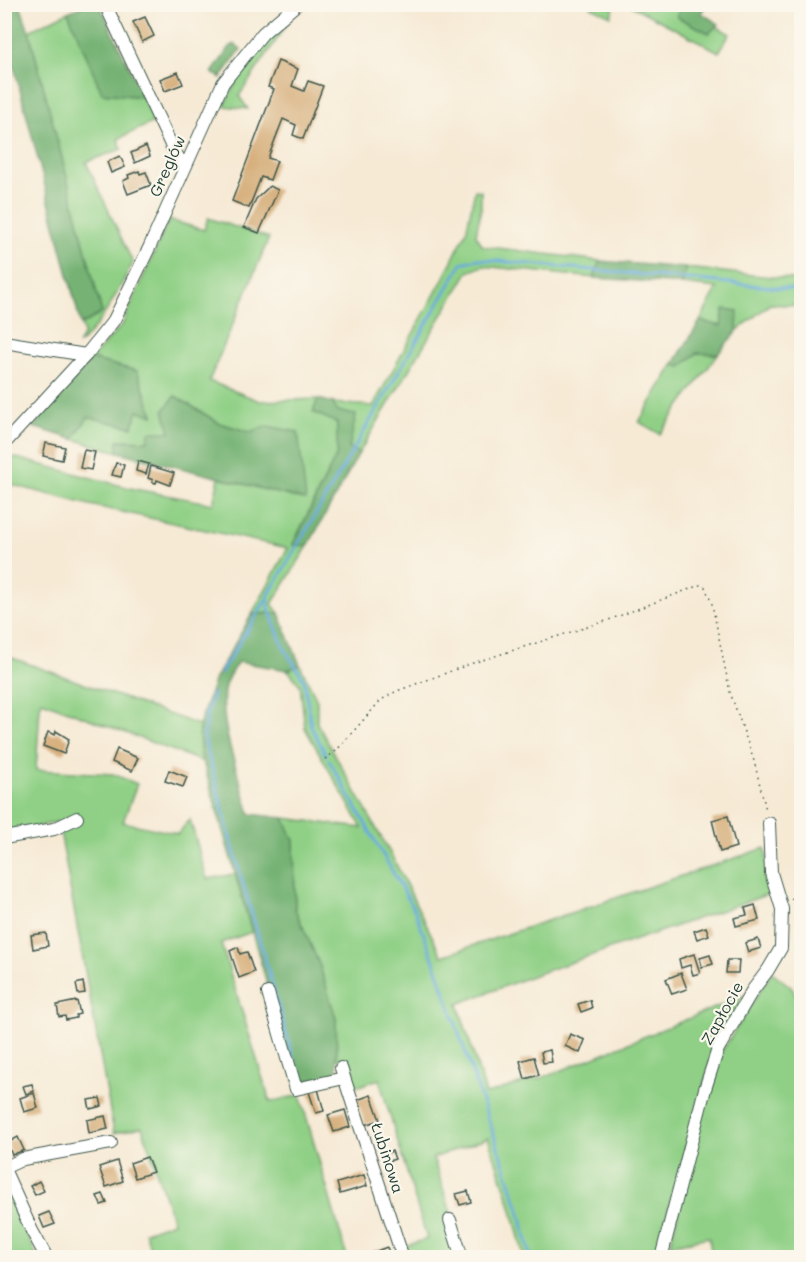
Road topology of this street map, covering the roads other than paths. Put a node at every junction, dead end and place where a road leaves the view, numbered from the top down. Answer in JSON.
{"nodes":[{"id":1,"x":105,"y":4,"type":"edge"},
{"id":2,"x":297,"y":4,"type":"edge"},
{"id":3,"x":184,"y":167,"type":"junction"},
{"id":4,"x":4,"y":342,"type":"edge"},
{"id":5,"x":86,"y":355,"type":"junction"},
{"id":6,"x":4,"y":444,"type":"edge"},
{"id":7,"x":77,"y":819,"type":"dead end"},
{"id":8,"x":769,"y":823,"type":"road end"},
{"id":9,"x":4,"y":838,"type":"edge"},
{"id":10,"x":268,"y":993,"type":"dead end"},
{"id":11,"x":111,"y":1143,"type":"dead end"},
{"id":12,"x":4,"y":1169,"type":"edge"},
{"id":13,"x":450,"y":1220,"type":"dead end"},
{"id":14,"x":47,"y":1257,"type":"edge"},
{"id":15,"x":403,"y":1257,"type":"edge"},
{"id":16,"x":462,"y":1257,"type":"edge"},
{"id":17,"x":661,"y":1257,"type":"edge"}],
"edges":[{"from":1,"to":3,"type":"street"},
{"from":2,"to":3,"type":"street","name":"Greglów"},
{"from":3,"to":5,"type":"street","name":"Greglów"},
{"from":4,"to":5,"type":"street"},
{"from":5,"to":6,"type":"street","name":"Greglów"},
{"from":7,"to":9,"type":"street"},
{"from":8,"to":17,"type":"street","name":"Zapłocie"},
{"from":10,"to":15,"type":"street","name":"Łubinowa"},
{"from":11,"to":12,"type":"street"},
{"from":12,"to":14,"type":"street"},
{"from":13,"to":16,"type":"street"}]}
